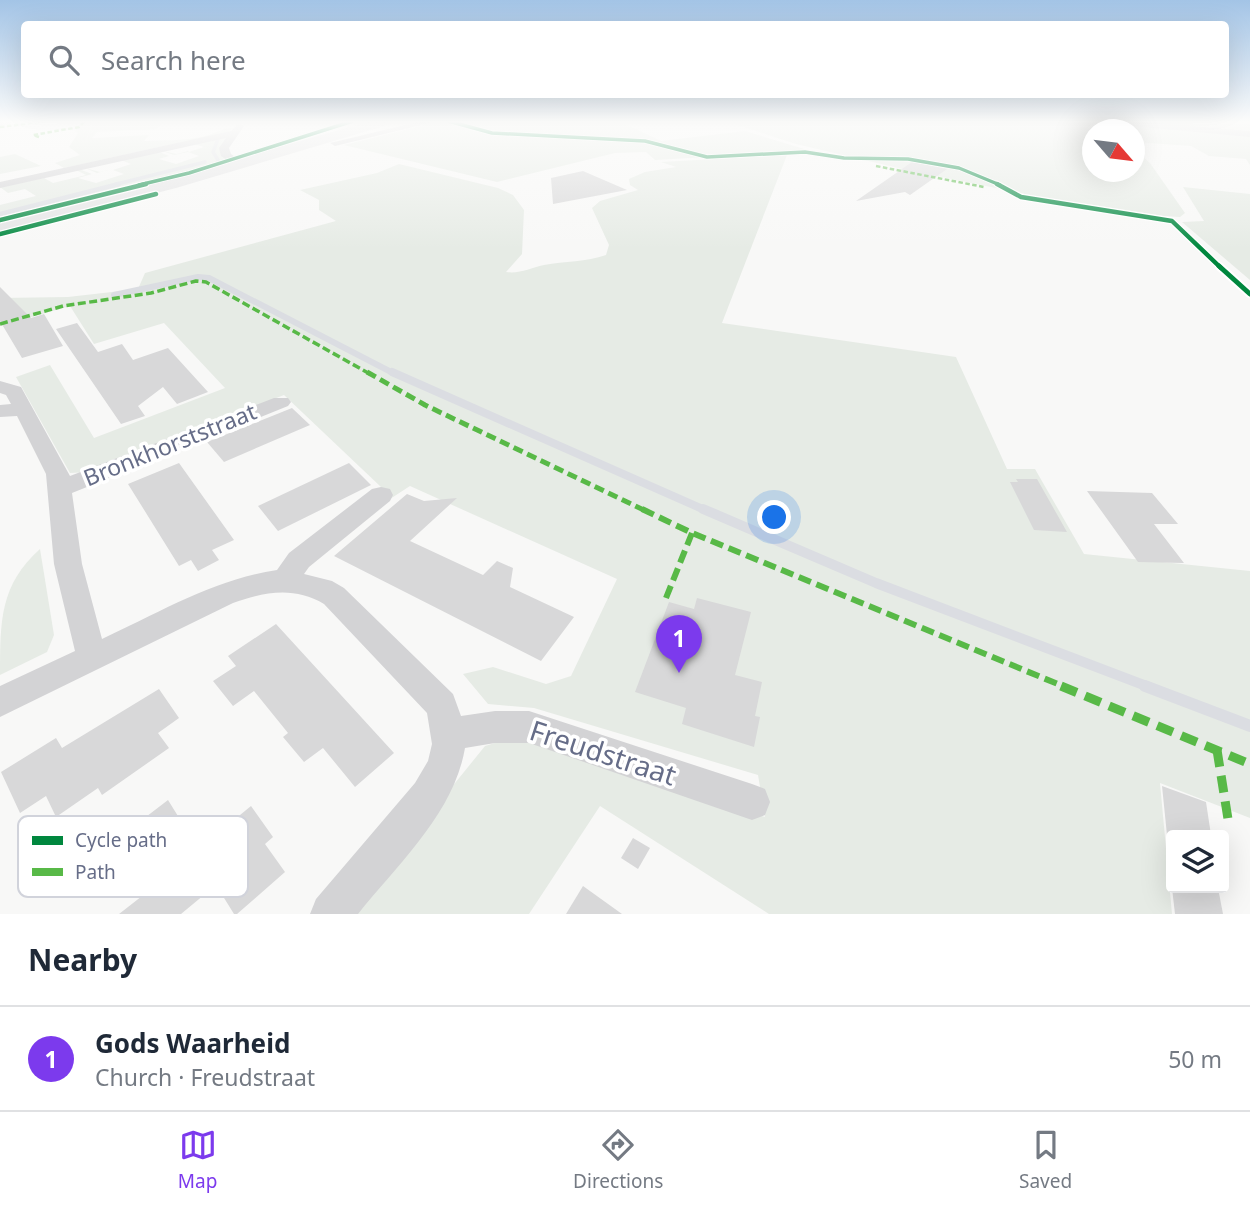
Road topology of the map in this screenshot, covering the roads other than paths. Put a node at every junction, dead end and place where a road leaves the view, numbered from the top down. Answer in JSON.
{"nodes":[{"id":1,"x":96,"y":164,"type":"edge"},
{"id":2,"x":236,"y":164,"type":"edge"},
{"id":3,"x":0,"y":185,"type":"edge"},
{"id":4,"x":0,"y":227,"type":"edge"},
{"id":5,"x":0,"y":387,"type":"edge"},
{"id":6,"x":281,"y":401,"type":"dead end"},
{"id":7,"x":12,"y":410,"type":"edge"},
{"id":8,"x":60,"y":489,"type":"junction"},
{"id":9,"x":381,"y":495,"type":"dead end"},
{"id":10,"x":285,"y":580,"type":"junction"},
{"id":11,"x":92,"y":658,"type":"junction"},
{"id":12,"x":0,"y":702,"type":"edge"},
{"id":13,"x":450,"y":734,"type":"junction"},
{"id":14,"x":752,"y":802,"type":"dead end"},
{"id":15,"x":331,"y":914,"type":"edge"}],
"edges":[{"from":1,"to":3,"type":"street"},
{"from":2,"to":4,"type":"main road"},
{"from":5,"to":7,"type":"street","name":"Bronkhorststraat"},
{"from":6,"to":8,"type":"street","name":"Bronkhorststraat"},
{"from":7,"to":8,"type":"street","name":"Bronkhorststraat"},
{"from":8,"to":11,"type":"street","name":"Bronkhorststraat"},
{"from":9,"to":10,"type":"street"},
{"from":10,"to":11,"type":"street"},
{"from":10,"to":13,"type":"street"},
{"from":11,"to":12,"type":"street"},
{"from":13,"to":14,"type":"street","name":"Freudstraat"},
{"from":13,"to":15,"type":"street"}]}
